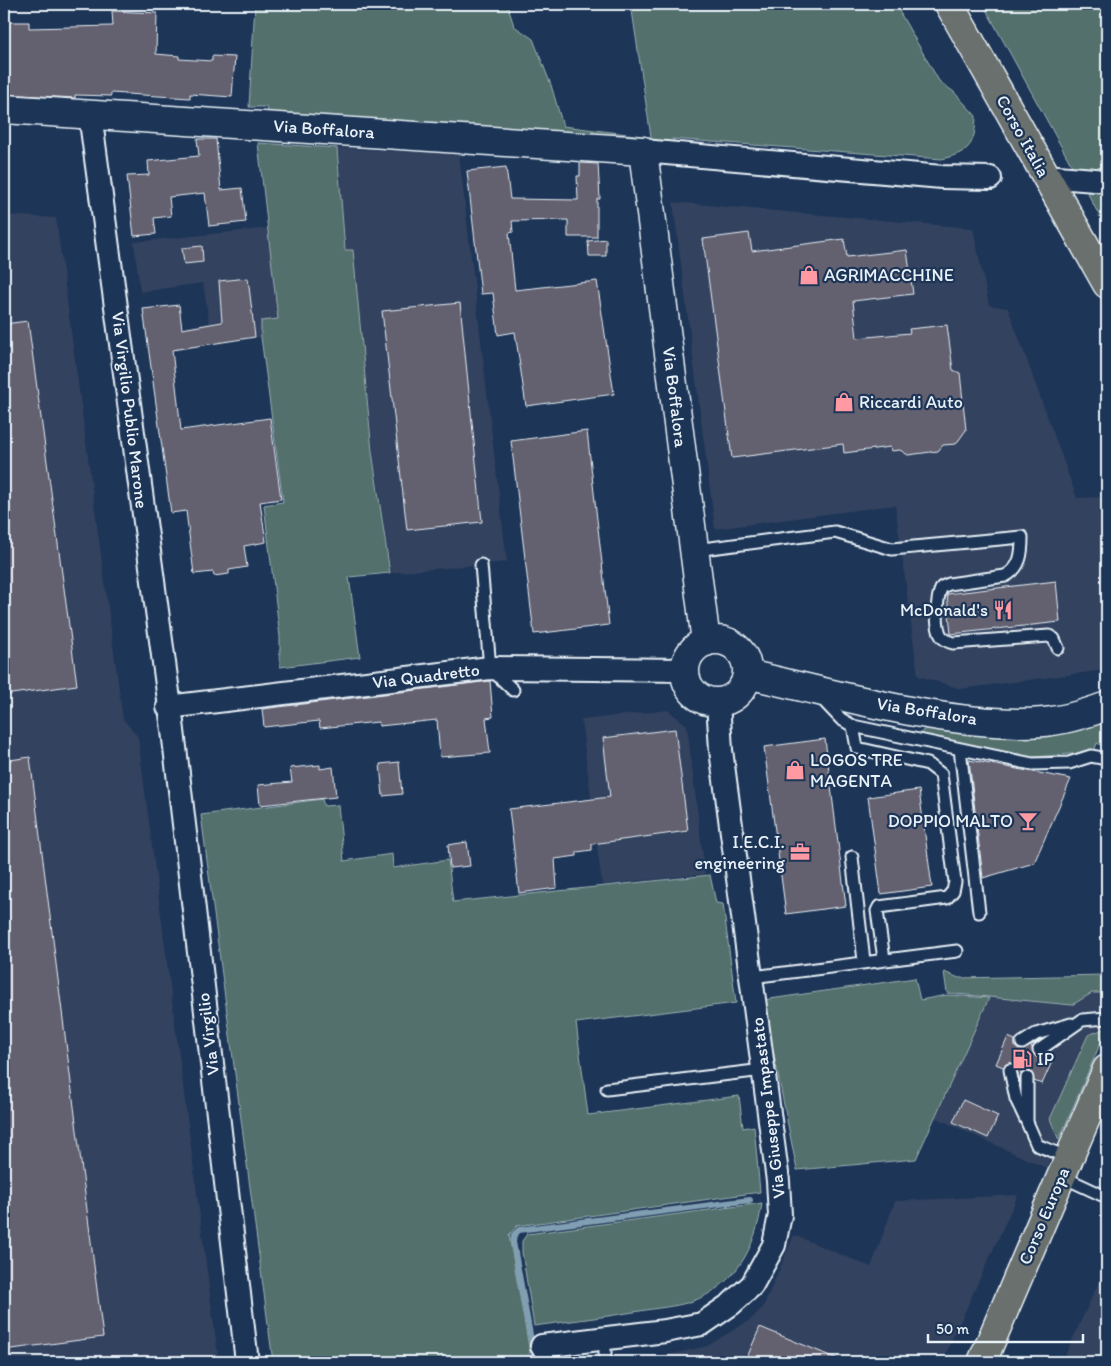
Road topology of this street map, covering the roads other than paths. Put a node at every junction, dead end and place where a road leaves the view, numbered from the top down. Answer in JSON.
{"nodes":[{"id":1,"x":949,"y":4,"type":"edge"},
{"id":2,"x":4,"y":108,"type":"edge"},
{"id":3,"x":90,"y":114,"type":"junction"},
{"id":4,"x":643,"y":151,"type":"junction"},
{"id":5,"x":1045,"y":176,"type":"junction"},
{"id":6,"x":990,"y":178,"type":"dead end"},
{"id":7,"x":1107,"y":181,"type":"edge"},
{"id":8,"x":1104,"y":281,"type":"edge"},
{"id":9,"x":695,"y":550,"type":"junction"},
{"id":10,"x":481,"y":565,"type":"dead end"},
{"id":11,"x":706,"y":642,"type":"junction"},
{"id":12,"x":1058,"y":648,"type":"dead end"},
{"id":13,"x":490,"y":668,"type":"junction"},
{"id":14,"x":685,"y":670,"type":"junction"},
{"id":15,"x":747,"y":674,"type":"junction"},
{"id":16,"x":810,"y":688,"type":"junction"},
{"id":17,"x":513,"y":690,"type":"dead end"},
{"id":18,"x":718,"y":702,"type":"junction"},
{"id":19,"x":1107,"y":706,"type":"edge"},
{"id":20,"x":168,"y":707,"type":"junction"},
{"id":21,"x":853,"y":726,"type":"junction"},
{"id":22,"x":960,"y":749,"type":"junction"},
{"id":23,"x":1107,"y":762,"type":"edge"},
{"id":24,"x":852,"y":857,"type":"dead end"},
{"id":25,"x":979,"y":912,"type":"dead end"},
{"id":26,"x":957,"y":951,"type":"dead end"},
{"id":27,"x":884,"y":959,"type":"junction"},
{"id":28,"x":864,"y":961,"type":"junction"},
{"id":29,"x":752,"y":977,"type":"junction"},
{"id":30,"x":1107,"y":1018,"type":"edge"},
{"id":31,"x":1082,"y":1020,"type":"junction"},
{"id":32,"x":1022,"y":1043,"type":"dead end"},
{"id":33,"x":1038,"y":1050,"type":"dead end"},
{"id":34,"x":1107,"y":1069,"type":"edge"},
{"id":35,"x":763,"y":1070,"type":"junction"},
{"id":36,"x":1010,"y":1070,"type":"dead end"},
{"id":37,"x":1027,"y":1078,"type":"dead end"},
{"id":38,"x":606,"y":1089,"type":"dead end"},
{"id":39,"x":1027,"y":1122,"type":"junction"},
{"id":40,"x":1065,"y":1167,"type":"junction"},
{"id":41,"x":1102,"y":1195,"type":"dead end"},
{"id":42,"x":605,"y":1339,"type":"junction"},
{"id":43,"x":542,"y":1346,"type":"dead end"},
{"id":44,"x":247,"y":1362,"type":"edge"},
{"id":45,"x":605,"y":1362,"type":"edge"},
{"id":46,"x":982,"y":1362,"type":"edge"}],
"edges":[{"from":1,"to":5,"type":"main road","name":"Corso Italia"},
{"from":2,"to":3,"type":"street","name":"Via Boffalora"},
{"from":3,"to":4,"type":"street","name":"Via Boffalora"},
{"from":3,"to":20,"type":"street","name":"Via Virgilio Publio Marone"},
{"from":4,"to":6,"type":"street","name":"Via Boffalora"},
{"from":4,"to":9,"type":"street","name":"Via Boffalora"},
{"from":5,"to":7,"type":"street"},
{"from":5,"to":8,"type":"main road","name":"Corso Italia"},
{"from":9,"to":11,"type":"street","name":"Via Boffalora"},
{"from":9,"to":12,"type":"lane"},
{"from":10,"to":13,"type":"lane"},
{"from":11,"to":14,"type":"street"},
{"from":11,"to":15,"type":"street"},
{"from":13,"to":14,"type":"street","name":"Via Quadretto"},
{"from":13,"to":17,"type":"lane"},
{"from":13,"to":20,"type":"street","name":"Via Quadretto"},
{"from":14,"to":18,"type":"street"},
{"from":15,"to":16,"type":"street","name":"Via Boffalora"},
{"from":15,"to":18,"type":"street"},
{"from":16,"to":19,"type":"street","name":"Via Boffalora"},
{"from":16,"to":21,"type":"lane"},
{"from":18,"to":29,"type":"street","name":"Via Giuseppe Impastato"},
{"from":20,"to":44,"type":"street","name":"Via Virgilio"},
{"from":21,"to":22,"type":"lane"},
{"from":21,"to":27,"type":"lane"},
{"from":22,"to":23,"type":"lane"},
{"from":22,"to":25,"type":"lane"},
{"from":24,"to":28,"type":"lane"},
{"from":26,"to":27,"type":"lane"},
{"from":27,"to":28,"type":"lane"},
{"from":28,"to":29,"type":"lane"},
{"from":29,"to":35,"type":"street","name":"Via Giuseppe Impastato"},
{"from":30,"to":31,"type":"lane"},
{"from":31,"to":32,"type":"lane"},
{"from":31,"to":33,"type":"lane"},
{"from":34,"to":40,"type":"main road","name":"Corso Europa"},
{"from":35,"to":38,"type":"lane"},
{"from":35,"to":42,"type":"street","name":"Via Giuseppe Impastato"},
{"from":36,"to":39,"type":"lane"},
{"from":37,"to":39,"type":"lane"},
{"from":39,"to":40,"type":"lane"},
{"from":40,"to":41,"type":"lane"},
{"from":40,"to":46,"type":"main road","name":"Corso Europa"},
{"from":42,"to":43,"type":"street","name":"Via Giuseppe Impastato"},
{"from":42,"to":45,"type":"lane"}]}
